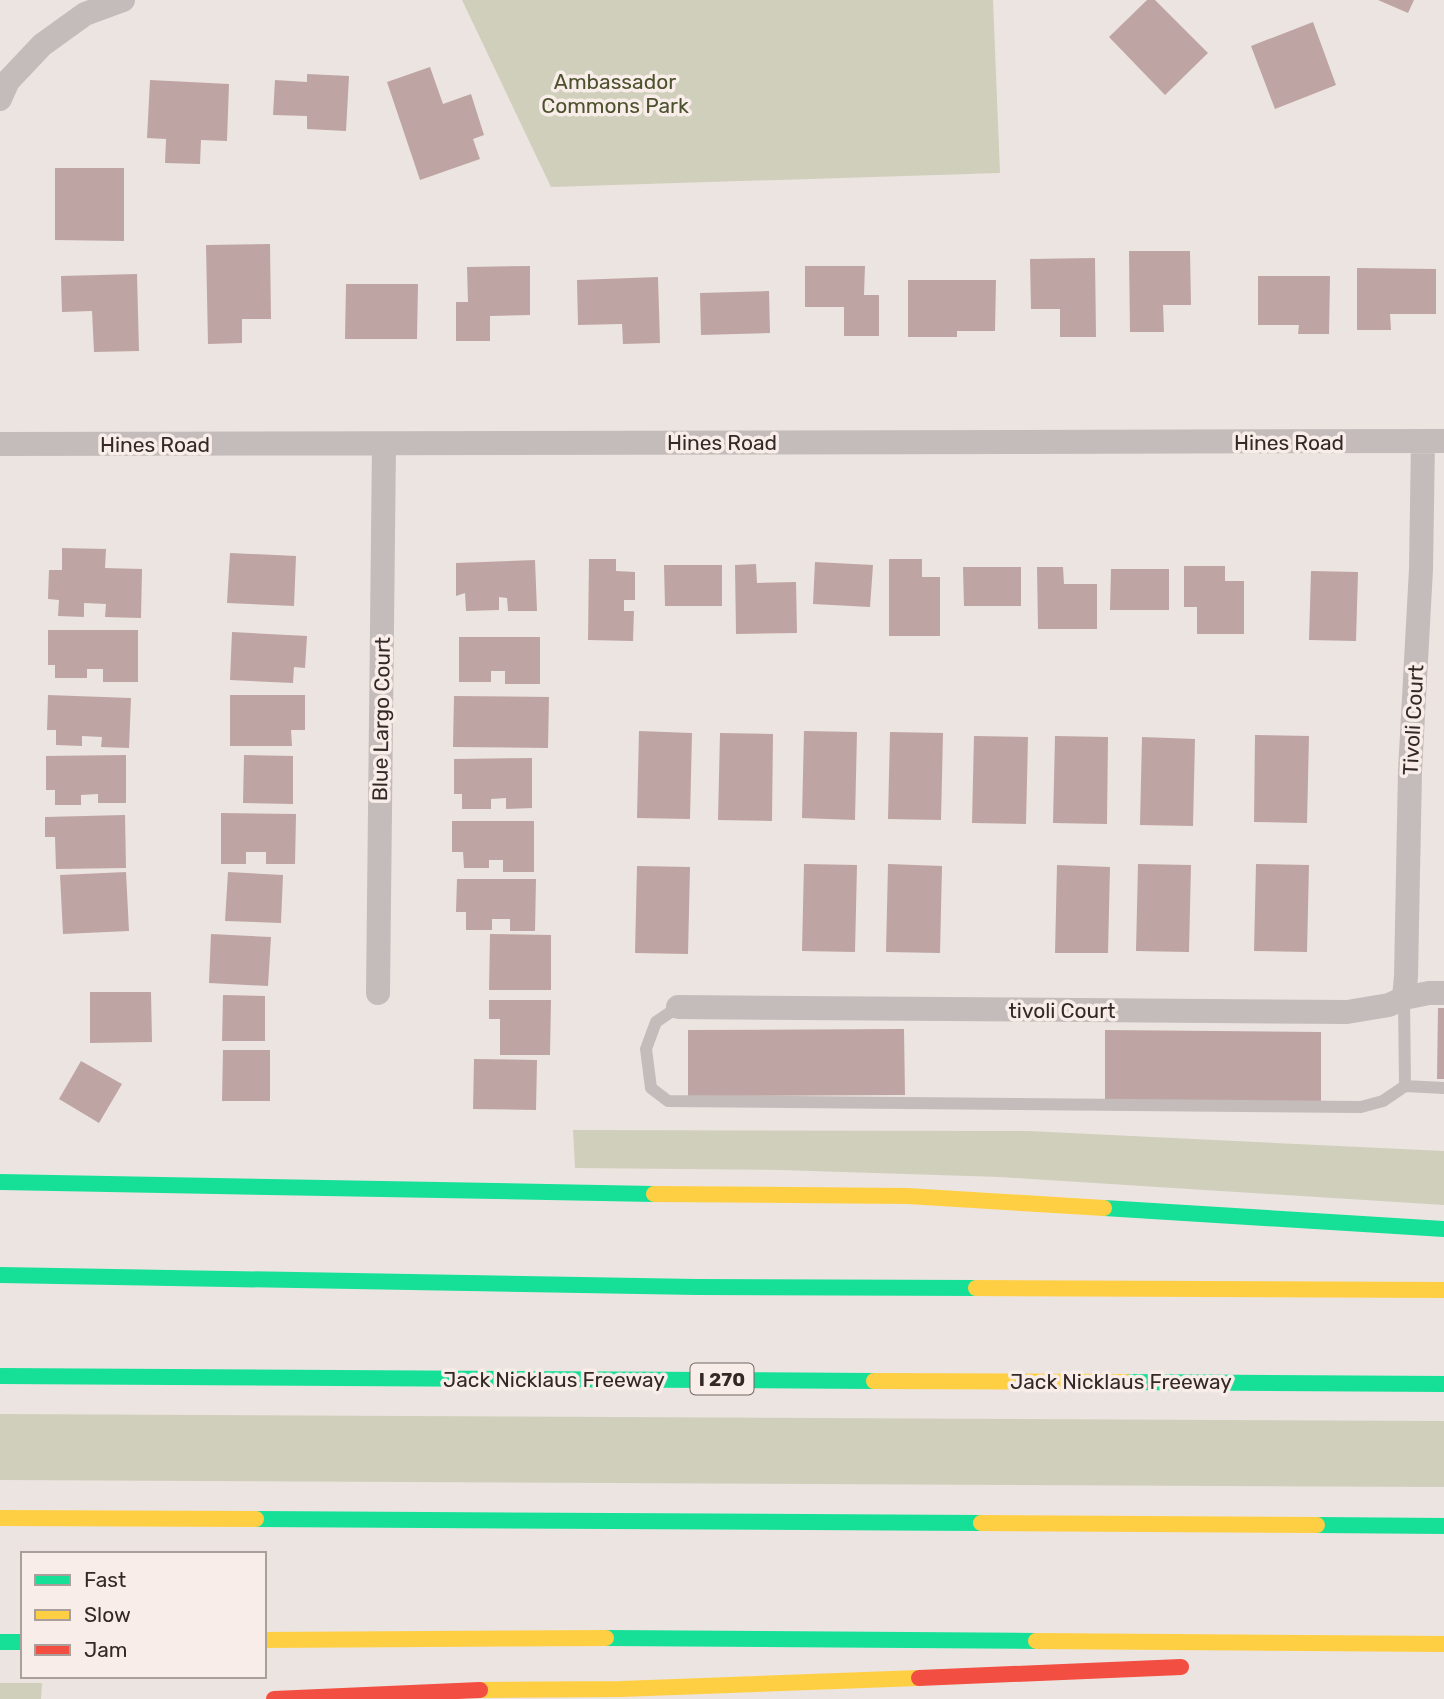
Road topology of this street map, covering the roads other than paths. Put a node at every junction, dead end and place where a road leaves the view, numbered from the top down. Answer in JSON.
{"nodes":[{"id":1,"x":123,"y":0,"type":"edge"},
{"id":2,"x":0,"y":99,"type":"edge"},
{"id":3,"x":1433,"y":442,"type":"edge"},
{"id":4,"x":0,"y":444,"type":"edge"},
{"id":5,"x":384,"y":444,"type":"junction"},
{"id":6,"x":378,"y":993,"type":"dead end"},
{"id":7,"x":1444,"y":993,"type":"edge"},
{"id":8,"x":1404,"y":999,"type":"junction"},
{"id":9,"x":678,"y":1007,"type":"joint"},
{"id":10,"x":1405,"y":1086,"type":"junction"},
{"id":11,"x":1444,"y":1088,"type":"edge"},
{"id":12,"x":0,"y":1182,"type":"edge"},
{"id":13,"x":1444,"y":1229,"type":"edge"},
{"id":14,"x":0,"y":1275,"type":"edge"},
{"id":15,"x":1444,"y":1290,"type":"edge"},
{"id":16,"x":0,"y":1376,"type":"edge"},
{"id":17,"x":1444,"y":1384,"type":"edge"},
{"id":18,"x":0,"y":1518,"type":"edge"},
{"id":19,"x":1444,"y":1526,"type":"edge"},
{"id":20,"x":266,"y":1640,"type":"edge"},
{"id":21,"x":0,"y":1642,"type":"edge"},
{"id":22,"x":21,"y":1642,"type":"edge"},
{"id":23,"x":1444,"y":1644,"type":"edge"},
{"id":24,"x":1194,"y":1667,"type":"dead end"},
{"id":25,"x":274,"y":1699,"type":"edge"}],
"edges":[{"from":1,"to":2,"type":"street"},
{"from":3,"to":5,"type":"street","name":"Hines Road"},
{"from":3,"to":8,"type":"street","name":"Tivoli Court"},
{"from":4,"to":5,"type":"street","name":"Hines Road"},
{"from":5,"to":6,"type":"street","name":"Blue Largo Court"},
{"from":7,"to":8,"type":"street","name":"tivoli Court"},
{"from":8,"to":9,"type":"street","name":"tivoli Court"},
{"from":8,"to":10,"type":"lane"},
{"from":9,"to":10,"type":"lane"},
{"from":10,"to":11,"type":"lane"},
{"from":12,"to":13,"type":"highway"},
{"from":14,"to":15,"type":"highway"},
{"from":16,"to":17,"type":"highway","name":"Jack Nicklaus Freeway","number":"I 270"},
{"from":18,"to":19,"type":"highway"},
{"from":20,"to":23,"type":"highway"},
{"from":21,"to":22,"type":"highway"},
{"from":24,"to":25,"type":"highway"}]}
